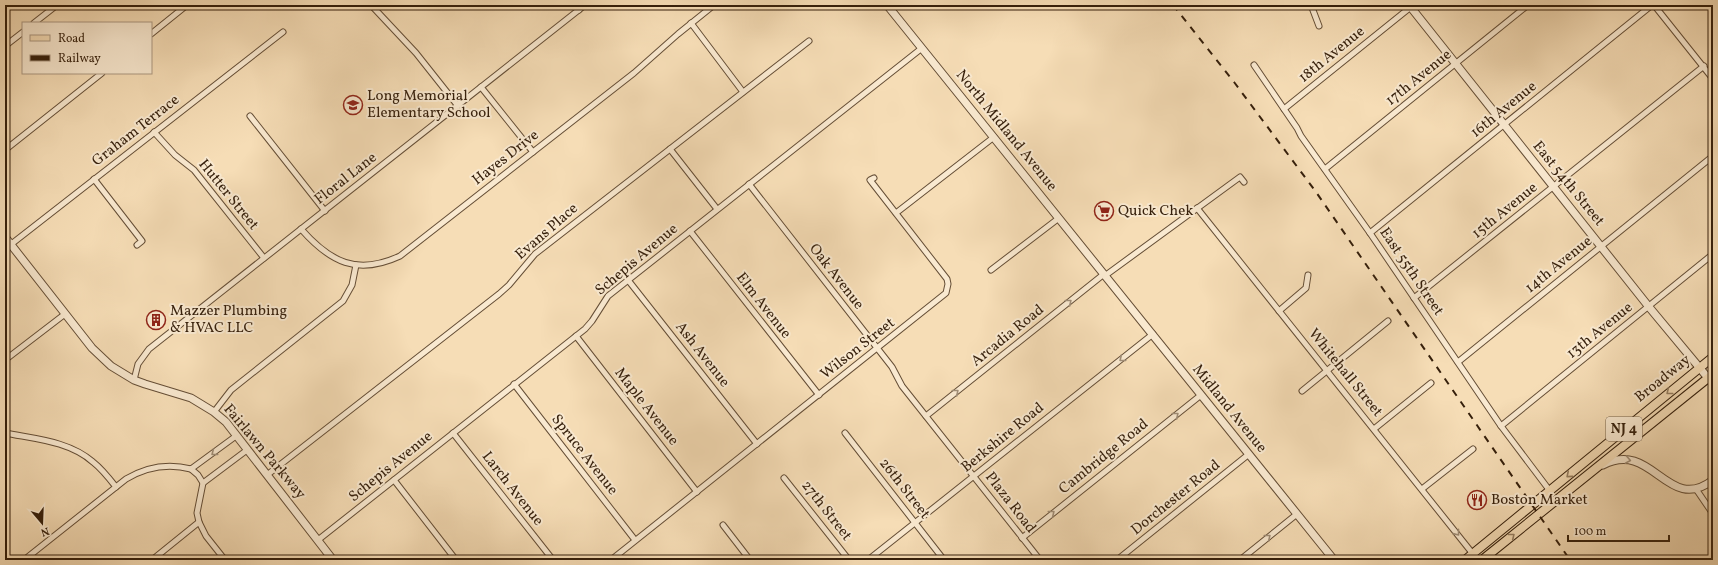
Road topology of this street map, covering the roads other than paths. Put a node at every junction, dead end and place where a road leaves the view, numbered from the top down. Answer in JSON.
{"nodes":[{"id":1,"x":57,"y":5,"type":"edge"},
{"id":2,"x":187,"y":5,"type":"edge"},
{"id":3,"x":371,"y":5,"type":"edge"},
{"id":4,"x":575,"y":5,"type":"edge"},
{"id":5,"x":585,"y":5,"type":"edge"},
{"id":6,"x":714,"y":5,"type":"edge"},
{"id":7,"x":887,"y":5,"type":"edge"},
{"id":8,"x":1311,"y":5,"type":"edge"},
{"id":9,"x":1528,"y":5,"type":"edge"},
{"id":10,"x":1653,"y":5,"type":"edge"},
{"id":11,"x":1411,"y":6,"type":"edge"},
{"id":12,"x":579,"y":10,"type":"junction"},
{"id":13,"x":35,"y":22,"type":"edge"},
{"id":14,"x":691,"y":23,"type":"junction"},
{"id":15,"x":1319,"y":26,"type":"dead end"},
{"id":16,"x":283,"y":32,"type":"dead end"},
{"id":17,"x":22,"y":33,"type":"edge"},
{"id":18,"x":152,"y":33,"type":"edge"},
{"id":19,"x":809,"y":41,"type":"dead end"},
{"id":20,"x":5,"y":46,"type":"edge"},
{"id":21,"x":922,"y":48,"type":"junction"},
{"id":22,"x":1456,"y":64,"type":"junction"},
{"id":23,"x":1254,"y":65,"type":"dead end"},
{"id":24,"x":1704,"y":66,"type":"junction"},
{"id":25,"x":101,"y":74,"type":"edge"},
{"id":26,"x":1713,"y":79,"type":"edge"},
{"id":27,"x":481,"y":88,"type":"junction"},
{"id":28,"x":743,"y":92,"type":"junction"},
{"id":29,"x":458,"y":106,"type":"junction"},
{"id":30,"x":1284,"y":109,"type":"junction"},
{"id":31,"x":250,"y":116,"type":"dead end"},
{"id":32,"x":1504,"y":125,"type":"junction"},
{"id":33,"x":154,"y":132,"type":"junction"},
{"id":34,"x":994,"y":137,"type":"junction"},
{"id":35,"x":670,"y":149,"type":"junction"},
{"id":36,"x":5,"y":150,"type":"edge"},
{"id":37,"x":533,"y":152,"type":"junction"},
{"id":38,"x":1713,"y":156,"type":"edge"},
{"id":39,"x":1325,"y":169,"type":"junction"},
{"id":40,"x":874,"y":178,"type":"dead end"},
{"id":41,"x":94,"y":179,"type":"junction"},
{"id":42,"x":1244,"y":182,"type":"dead end"},
{"id":43,"x":748,"y":184,"type":"junction"},
{"id":44,"x":1554,"y":186,"type":"junction"},
{"id":45,"x":1197,"y":208,"type":"junction"},
{"id":46,"x":325,"y":210,"type":"junction"},
{"id":47,"x":717,"y":210,"type":"junction"},
{"id":48,"x":896,"y":213,"type":"junction"},
{"id":49,"x":1059,"y":218,"type":"junction"},
{"id":50,"x":301,"y":229,"type":"junction"},
{"id":51,"x":690,"y":231,"type":"junction"},
{"id":52,"x":1370,"y":233,"type":"junction"},
{"id":53,"x":5,"y":237,"type":"edge"},
{"id":54,"x":137,"y":245,"type":"dead end"},
{"id":55,"x":1601,"y":246,"type":"junction"},
{"id":56,"x":8,"y":247,"type":"edge"},
{"id":57,"x":1713,"y":254,"type":"edge"},
{"id":58,"x":264,"y":258,"type":"junction"},
{"id":59,"x":356,"y":265,"type":"junction"},
{"id":60,"x":991,"y":270,"type":"dead end"},
{"id":61,"x":1105,"y":275,"type":"junction"},
{"id":62,"x":1308,"y":275,"type":"dead end"},
{"id":63,"x":628,"y":280,"type":"junction"},
{"id":64,"x":1414,"y":298,"type":"junction"},
{"id":65,"x":1649,"y":307,"type":"junction"},
{"id":66,"x":1280,"y":311,"type":"junction"},
{"id":67,"x":65,"y":314,"type":"junction"},
{"id":68,"x":1388,"y":321,"type":"dead end"},
{"id":69,"x":1152,"y":334,"type":"junction"},
{"id":70,"x":576,"y":336,"type":"junction"},
{"id":71,"x":878,"y":349,"type":"junction"},
{"id":72,"x":1713,"y":357,"type":"edge"},
{"id":73,"x":5,"y":360,"type":"edge"},
{"id":74,"x":1458,"y":362,"type":"junction"},
{"id":75,"x":1700,"y":368,"type":"junction"},
{"id":76,"x":1327,"y":370,"type":"junction"},
{"id":77,"x":1711,"y":379,"type":"edge"},
{"id":78,"x":134,"y":380,"type":"junction"},
{"id":79,"x":1431,"y":383,"type":"dead end"},
{"id":80,"x":514,"y":384,"type":"junction"},
{"id":81,"x":902,"y":386,"type":"joint"},
{"id":82,"x":1302,"y":391,"type":"dead end"},
{"id":83,"x":819,"y":395,"type":"junction"},
{"id":84,"x":1201,"y":395,"type":"junction"},
{"id":85,"x":214,"y":412,"type":"junction"},
{"id":86,"x":926,"y":416,"type":"junction"},
{"id":87,"x":1501,"y":426,"type":"junction"},
{"id":88,"x":1374,"y":429,"type":"junction"},
{"id":89,"x":5,"y":433,"type":"edge"},
{"id":90,"x":453,"y":433,"type":"junction"},
{"id":91,"x":845,"y":433,"type":"dead end"},
{"id":92,"x":236,"y":436,"type":"junction"},
{"id":93,"x":757,"y":444,"type":"junction"},
{"id":94,"x":1473,"y":449,"type":"dead end"},
{"id":95,"x":247,"y":450,"type":"junction"},
{"id":96,"x":1249,"y":454,"type":"junction"},
{"id":97,"x":191,"y":469,"type":"junction"},
{"id":98,"x":1592,"y":471,"type":"junction"},
{"id":99,"x":267,"y":475,"type":"junction"},
{"id":100,"x":974,"y":476,"type":"junction"},
{"id":101,"x":784,"y":478,"type":"dead end"},
{"id":102,"x":394,"y":480,"type":"junction"},
{"id":103,"x":1713,"y":480,"type":"edge"},
{"id":104,"x":203,"y":483,"type":"junction"},
{"id":105,"x":116,"y":487,"type":"junction"},
{"id":106,"x":1422,"y":489,"type":"junction"},
{"id":107,"x":1696,"y":489,"type":"junction"},
{"id":108,"x":1550,"y":491,"type":"junction"},
{"id":109,"x":697,"y":492,"type":"junction"},
{"id":110,"x":1297,"y":514,"type":"junction"},
{"id":111,"x":1713,"y":514,"type":"edge"},
{"id":112,"x":199,"y":522,"type":"junction"},
{"id":113,"x":915,"y":523,"type":"junction"},
{"id":114,"x":723,"y":525,"type":"dead end"},
{"id":115,"x":1022,"y":538,"type":"junction"},
{"id":116,"x":318,"y":540,"type":"junction"},
{"id":117,"x":635,"y":540,"type":"junction"},
{"id":118,"x":1473,"y":554,"type":"junction"},
{"id":119,"x":24,"y":560,"type":"edge"},
{"id":120,"x":152,"y":560,"type":"edge"},
{"id":121,"x":225,"y":560,"type":"edge"},
{"id":122,"x":333,"y":560,"type":"edge"},
{"id":123,"x":456,"y":560,"type":"edge"},
{"id":124,"x":553,"y":560,"type":"edge"},
{"id":125,"x":611,"y":560,"type":"edge"},
{"id":126,"x":750,"y":560,"type":"edge"},
{"id":127,"x":849,"y":560,"type":"edge"},
{"id":128,"x":868,"y":560,"type":"edge"},
{"id":129,"x":944,"y":560,"type":"edge"},
{"id":130,"x":1040,"y":560,"type":"edge"},
{"id":131,"x":1117,"y":560,"type":"edge"},
{"id":132,"x":1240,"y":560,"type":"edge"},
{"id":133,"x":1334,"y":560,"type":"edge"},
{"id":134,"x":1464,"y":560,"type":"edge"},
{"id":135,"x":1482,"y":560,"type":"edge"}],
"edges":[{"from":1,"to":13,"type":"street"},
{"from":2,"to":18,"type":"street"},
{"from":3,"to":29,"type":"street"},
{"from":4,"to":12,"type":"street"},
{"from":5,"to":12,"type":"street","name":"Floral Lane"},
{"from":6,"to":14,"type":"street","name":"Hayes Drive"},
{"from":7,"to":21,"type":"street","name":"North Midland Avenue"},
{"from":8,"to":15,"type":"street"},
{"from":9,"to":22,"type":"street","name":"17th Avenue"},
{"from":10,"to":24,"type":"street"},
{"from":10,"to":32,"type":"street","name":"16th Avenue"},
{"from":11,"to":22,"type":"street","name":"East 54th Street"},
{"from":11,"to":30,"type":"street","name":"18th Avenue"},
{"from":12,"to":27,"type":"street","name":"Floral Lane"},
{"from":14,"to":28,"type":"street"},
{"from":14,"to":37,"type":"street","name":"Hayes Drive"},
{"from":16,"to":33,"type":"street","name":"Graham Terrace"},
{"from":17,"to":20,"type":"street"},
{"from":19,"to":28,"type":"street","name":"Evans Place"},
{"from":21,"to":34,"type":"street","name":"North Midland Avenue"},
{"from":21,"to":43,"type":"street","name":"Schepis Avenue"},
{"from":22,"to":32,"type":"street","name":"East 54th Street"},
{"from":22,"to":39,"type":"street","name":"17th Avenue"},
{"from":23,"to":30,"type":"street","name":"East 55th Street"},
{"from":24,"to":26,"type":"street"},
{"from":24,"to":44,"type":"street","name":"15th Avenue"},
{"from":25,"to":36,"type":"street"},
{"from":27,"to":29,"type":"street","name":"Floral Lane"},
{"from":27,"to":37,"type":"street"},
{"from":28,"to":35,"type":"street","name":"Evans Place"},
{"from":29,"to":46,"type":"street","name":"Floral Lane"},
{"from":30,"to":39,"type":"street","name":"East 55th Street"},
{"from":31,"to":46,"type":"street"},
{"from":32,"to":44,"type":"street","name":"East 54th Street"},
{"from":32,"to":52,"type":"street","name":"16th Avenue"},
{"from":33,"to":41,"type":"street","name":"Graham Terrace"},
{"from":33,"to":58,"type":"street","name":"Hutter Street"},
{"from":34,"to":48,"type":"street"},
{"from":34,"to":49,"type":"street","name":"North Midland Avenue"},
{"from":35,"to":47,"type":"street"},
{"from":35,"to":99,"type":"street","name":"Evans Place"},
{"from":37,"to":59,"type":"street","name":"Hayes Drive"},
{"from":38,"to":55,"type":"street","name":"14th Avenue"},
{"from":39,"to":52,"type":"street","name":"East 55th Street"},
{"from":40,"to":48,"type":"street"},
{"from":41,"to":54,"type":"street"},
{"from":41,"to":56,"type":"street","name":"Graham Terrace"},
{"from":42,"to":45,"type":"street","name":"Arcadia Road"},
{"from":43,"to":47,"type":"street","name":"Schepis Avenue"},
{"from":43,"to":71,"type":"street","name":"Oak Avenue"},
{"from":44,"to":55,"type":"street","name":"East 54th Street"},
{"from":44,"to":64,"type":"street","name":"15th Avenue"},
{"from":45,"to":61,"type":"street","name":"Arcadia Road"},
{"from":45,"to":66,"type":"street","name":"Whitehall Street"},
{"from":46,"to":50,"type":"street","name":"Floral Lane"},
{"from":47,"to":51,"type":"street","name":"Schepis Avenue"},
{"from":48,"to":71,"type":"street","name":"Wilson Street"},
{"from":49,"to":60,"type":"street"},
{"from":49,"to":61,"type":"street","name":"North Midland Avenue"},
{"from":50,"to":58,"type":"street","name":"Floral Lane"},
{"from":50,"to":59,"type":"street","name":"Hayes Drive"},
{"from":51,"to":63,"type":"street","name":"Schepis Avenue"},
{"from":51,"to":83,"type":"street","name":"Elm Avenue"},
{"from":52,"to":64,"type":"street","name":"East 55th Street"},
{"from":53,"to":56,"type":"street","name":"Fairlawn Parkway"},
{"from":55,"to":65,"type":"street","name":"East 54th Street"},
{"from":55,"to":74,"type":"street","name":"14th Avenue"},
{"from":56,"to":67,"type":"street","name":"Fairlawn Parkway"},
{"from":57,"to":65,"type":"street","name":"13th Avenue"},
{"from":58,"to":78,"type":"street","name":"Floral Lane"},
{"from":59,"to":85,"type":"street"},
{"from":61,"to":69,"type":"street","name":"Midland Avenue"},
{"from":86,"to":61,"type":"street","name":"Arcadia Road","one_way":true},
{"from":62,"to":66,"type":"street"},
{"from":63,"to":70,"type":"street","name":"Schepis Avenue"},
{"from":63,"to":93,"type":"street","name":"Ash Avenue"},
{"from":64,"to":74,"type":"street","name":"East 55th Street"},
{"from":65,"to":75,"type":"street","name":"East 54th Street"},
{"from":65,"to":87,"type":"street","name":"13th Avenue"},
{"from":66,"to":76,"type":"street","name":"Whitehall Street"},
{"from":67,"to":73,"type":"street"},
{"from":67,"to":78,"type":"street","name":"Fairlawn Parkway"},
{"from":68,"to":76,"type":"street"},
{"from":69,"to":84,"type":"street","name":"Midland Avenue"},
{"from":69,"to":100,"type":"street","name":"Berkshire Road","one_way":true},
{"from":70,"to":80,"type":"street","name":"Schepis Avenue"},
{"from":70,"to":109,"type":"street","name":"Maple Avenue"},
{"from":71,"to":81,"type":"street","name":"Oak Avenue"},
{"from":71,"to":83,"type":"street","name":"Wilson Street"},
{"from":72,"to":75,"type":"main road","name":"Broadway","number":"NJ 4"},
{"from":74,"to":87,"type":"street","name":"East 55th Street"},
{"from":75,"to":77,"type":"street","name":"East 54th Street"},
{"from":75,"to":108,"type":"main road","name":"Broadway","number":"NJ 4","one_way":true},
{"from":76,"to":82,"type":"street"},
{"from":76,"to":88,"type":"street","name":"Whitehall Street"},
{"from":77,"to":98,"type":"main road","name":"Broadway","number":"NJ 4"},
{"from":78,"to":85,"type":"street","name":"Fairlawn Parkway"},
{"from":79,"to":88,"type":"street"},
{"from":80,"to":90,"type":"street","name":"Schepis Avenue"},
{"from":80,"to":117,"type":"street","name":"Spruce Avenue"},
{"from":81,"to":86,"type":"street","name":"Plaza Road"},
{"from":83,"to":93,"type":"street","name":"Wilson Street"},
{"from":84,"to":96,"type":"street","name":"Midland Avenue"},
{"from":115,"to":84,"type":"street","name":"Cambridge Road","one_way":true},
{"from":85,"to":92,"type":"street","name":"Fairlawn Parkway"},
{"from":86,"to":100,"type":"street","name":"Plaza Road"},
{"from":87,"to":108,"type":"street","name":"East 55th Street"},
{"from":88,"to":106,"type":"street","name":"Whitehall Street"},
{"from":89,"to":105,"type":"street"},
{"from":90,"to":102,"type":"street","name":"Schepis Avenue"},
{"from":90,"to":124,"type":"street","name":"Larch Avenue"},
{"from":91,"to":113,"type":"street","name":"26th Street"},
{"from":92,"to":95,"type":"street","name":"Fairlawn Parkway"},
{"from":92,"to":97,"type":"street","one_way":true},
{"from":93,"to":109,"type":"street","name":"Wilson Street"},
{"from":94,"to":106,"type":"street"},
{"from":95,"to":99,"type":"street","name":"Fairlawn Parkway"},
{"from":95,"to":104,"type":"street"},
{"from":96,"to":110,"type":"street","name":"Midland Avenue"},
{"from":96,"to":131,"type":"street","name":"Dorchester Road"},
{"from":97,"to":104,"type":"street"},
{"from":97,"to":105,"type":"street"},
{"from":98,"to":107,"type":"street","one_way":true},
{"from":135,"to":98,"type":"main road","name":"Broadway","number":"NJ 4","one_way":true},
{"from":99,"to":116,"type":"street","name":"Fairlawn Parkway"},
{"from":100,"to":113,"type":"street","name":"Berkshire Road"},
{"from":100,"to":115,"type":"street","name":"Plaza Road"},
{"from":101,"to":127,"type":"street","name":"27th Street"},
{"from":102,"to":116,"type":"street","name":"Schepis Avenue"},
{"from":102,"to":123,"type":"street"},
{"from":103,"to":107,"type":"street"},
{"from":104,"to":112,"type":"street"},
{"from":105,"to":119,"type":"street"},
{"from":106,"to":118,"type":"street","name":"Whitehall Street","one_way":true},
{"from":107,"to":111,"type":"street"},
{"from":108,"to":118,"type":"main road","name":"Broadway","number":"NJ 4"},
{"from":109,"to":117,"type":"street","name":"Wilson Street"},
{"from":132,"to":110,"type":"street","one_way":true},
{"from":110,"to":133,"type":"street","name":"Midland Avenue"},
{"from":112,"to":120,"type":"street"},
{"from":112,"to":121,"type":"street"},
{"from":113,"to":128,"type":"street","name":"Berkshire Road"},
{"from":113,"to":129,"type":"street","name":"26th Street"},
{"from":114,"to":126,"type":"street"},
{"from":115,"to":130,"type":"street","name":"Plaza Road"},
{"from":116,"to":122,"type":"street","name":"Fairlawn Parkway"},
{"from":117,"to":125,"type":"street","name":"Wilson Street"},
{"from":118,"to":134,"type":"main road","name":"Broadway","number":"NJ 4"}]}
